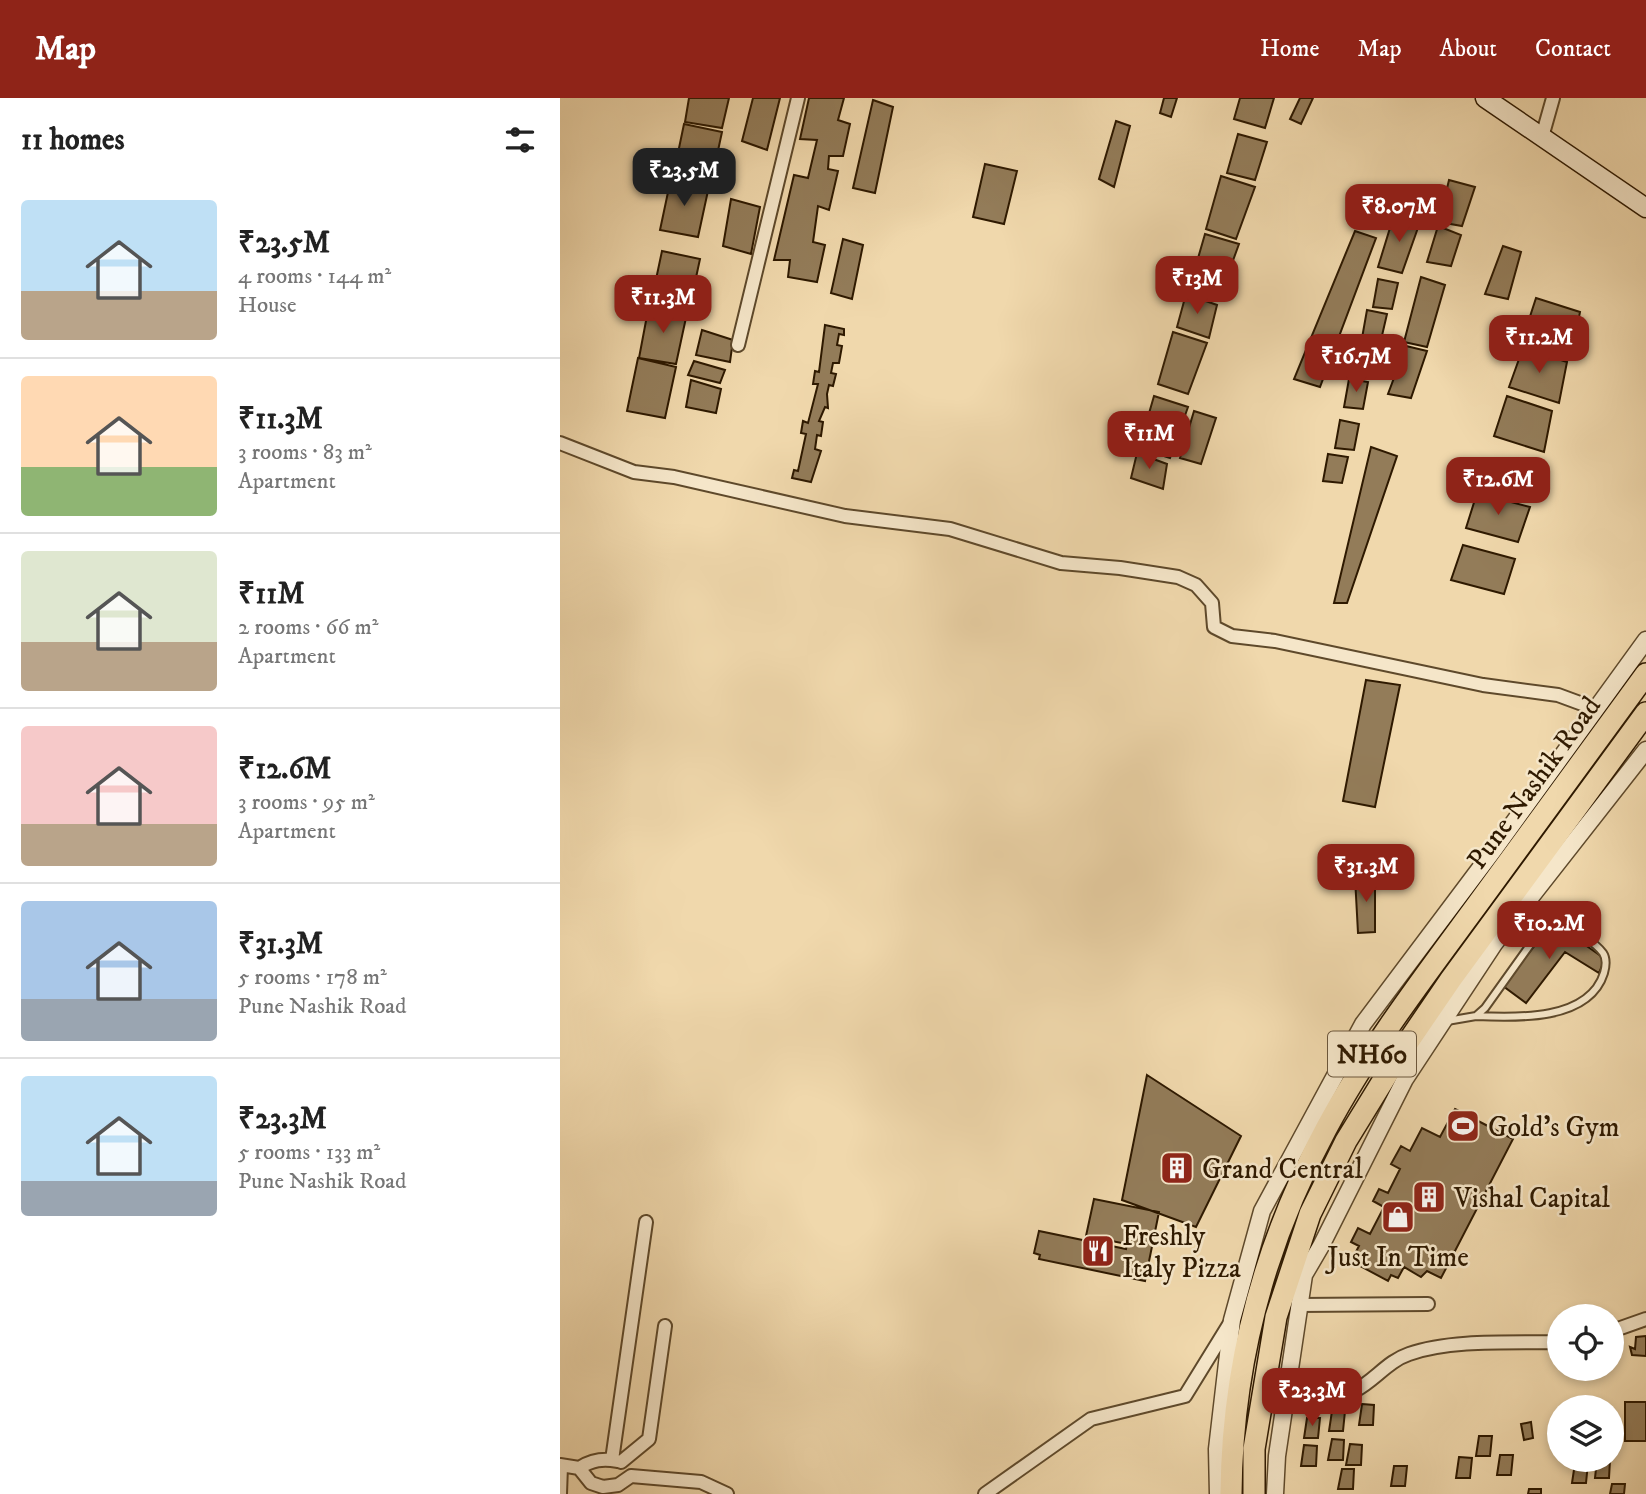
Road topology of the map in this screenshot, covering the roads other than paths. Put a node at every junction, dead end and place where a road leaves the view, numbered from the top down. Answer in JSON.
{"nodes":[{"id":1,"x":798,"y":98,"type":"edge"},
{"id":2,"x":1553,"y":98,"type":"edge"},
{"id":3,"x":1489,"y":99,"type":"edge"},
{"id":4,"x":1542,"y":137,"type":"junction"},
{"id":5,"x":1646,"y":208,"type":"edge"},
{"id":6,"x":738,"y":345,"type":"dead end"},
{"id":7,"x":560,"y":443,"type":"edge"},
{"id":8,"x":1646,"y":640,"type":"edge"},
{"id":9,"x":1646,"y":674,"type":"edge"},
{"id":10,"x":1596,"y":709,"type":"junction"},
{"id":11,"x":1646,"y":713,"type":"edge"},
{"id":12,"x":1646,"y":750,"type":"edge"},
{"id":13,"x":1528,"y":900,"type":"junction"},
{"id":14,"x":1545,"y":915,"type":"junction"},
{"id":15,"x":1476,"y":1016,"type":"junction"},
{"id":16,"x":1444,"y":1021,"type":"junction"},
{"id":17,"x":646,"y":1222,"type":"dead end"},
{"id":18,"x":1428,"y":1304,"type":"dead end"},
{"id":19,"x":1299,"y":1305,"type":"junction"},
{"id":20,"x":1646,"y":1318,"type":"edge"},
{"id":21,"x":1232,"y":1320,"type":"junction"},
{"id":22,"x":665,"y":1326,"type":"dead end"},
{"id":23,"x":1624,"y":1326,"type":"edge"},
{"id":24,"x":1547,"y":1342,"type":"edge"},
{"id":25,"x":1286,"y":1394,"type":"junction"},
{"id":26,"x":616,"y":1461,"type":"junction"},
{"id":27,"x":561,"y":1465,"type":"edge"},
{"id":28,"x":579,"y":1468,"type":"junction"},
{"id":29,"x":631,"y":1476,"type":"junction"},
{"id":30,"x":592,"y":1489,"type":"edge"},
{"id":31,"x":560,"y":1494,"type":"edge"},
{"id":32,"x":727,"y":1494,"type":"edge"},
{"id":33,"x":985,"y":1494,"type":"edge"},
{"id":34,"x":1218,"y":1494,"type":"edge"},
{"id":35,"x":1231,"y":1494,"type":"edge"},
{"id":36,"x":1254,"y":1494,"type":"edge"},
{"id":37,"x":1275,"y":1494,"type":"edge"}],
"edges":[{"from":1,"to":6,"type":"street"},
{"from":2,"to":4,"type":"street"},
{"from":3,"to":4,"type":"main road"},
{"from":4,"to":5,"type":"main road"},
{"from":7,"to":10,"type":"street"},
{"from":8,"to":10,"type":"street"},
{"from":9,"to":35,"type":"highway","name":"Pune Nashik Road","number":"NH60"},
{"from":10,"to":21,"type":"street"},
{"from":11,"to":36,"type":"highway","name":"Pune Nashik Road","number":"NH60"},
{"from":12,"to":13,"type":"street"},
{"from":13,"to":14,"type":"lane"},
{"from":13,"to":16,"type":"street"},
{"from":14,"to":15,"type":"lane"},
{"from":14,"to":15,"type":"lane"},
{"from":15,"to":16,"type":"lane"},
{"from":16,"to":19,"type":"street"},
{"from":17,"to":26,"type":"street"},
{"from":18,"to":19,"type":"street"},
{"from":19,"to":25,"type":"street"},
{"from":20,"to":23,"type":"street"},
{"from":21,"to":33,"type":"street"},
{"from":21,"to":34,"type":"street"},
{"from":22,"to":26,"type":"street"},
{"from":24,"to":25,"type":"street"},
{"from":25,"to":37,"type":"street"},
{"from":26,"to":28,"type":"street"},
{"from":26,"to":29,"type":"street"},
{"from":27,"to":28,"type":"street"},
{"from":27,"to":31,"type":"street"},
{"from":28,"to":30,"type":"street"},
{"from":29,"to":30,"type":"street"},
{"from":29,"to":32,"type":"street"}]}
